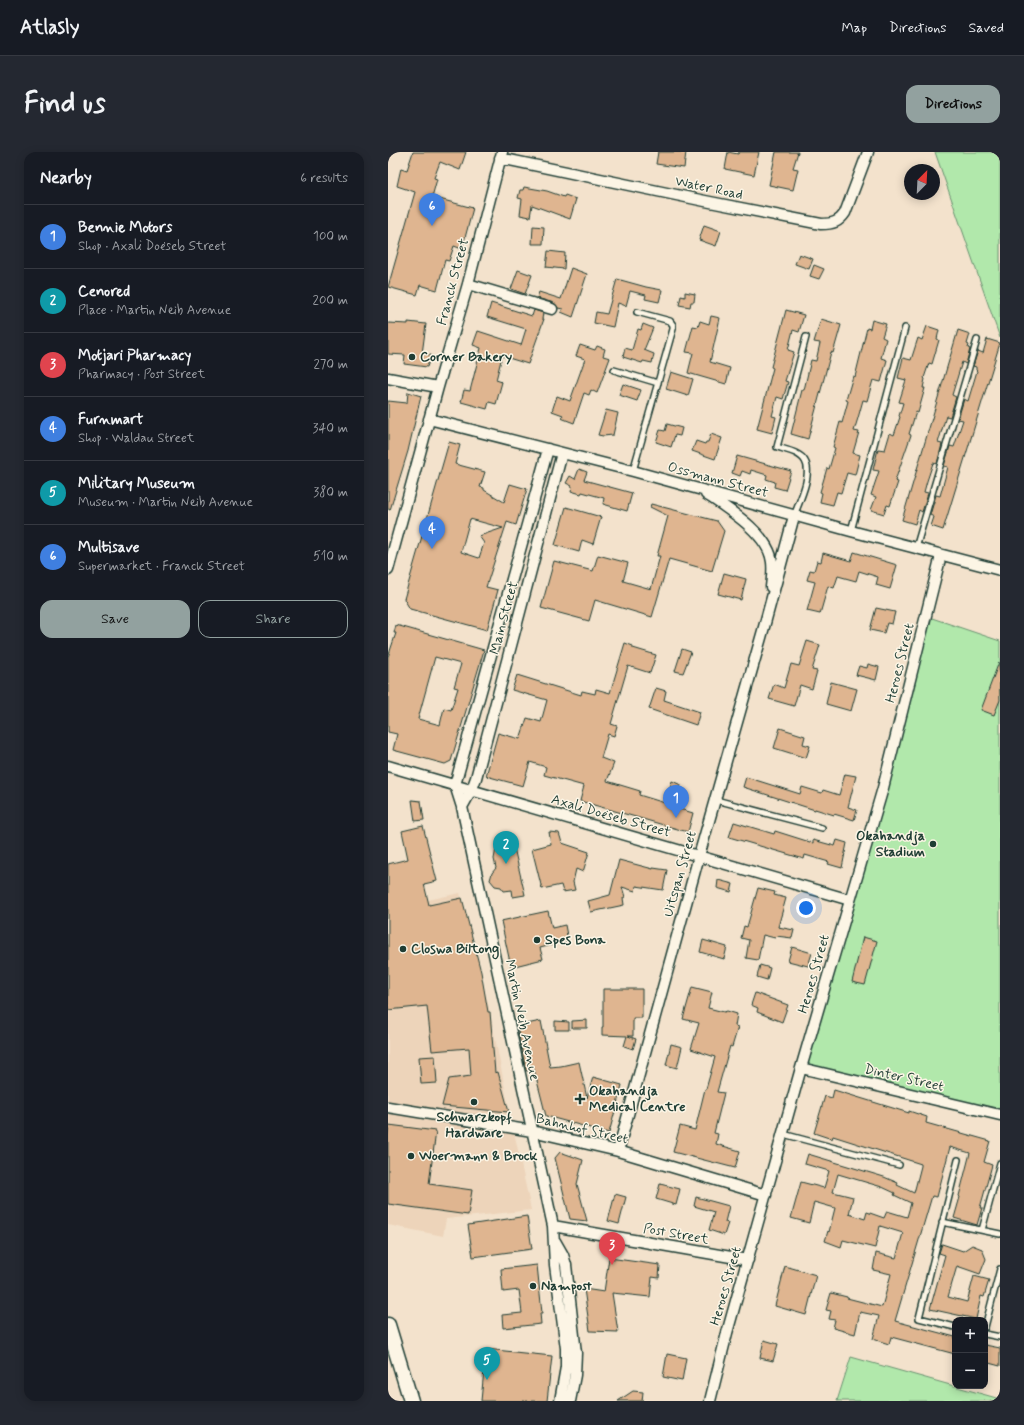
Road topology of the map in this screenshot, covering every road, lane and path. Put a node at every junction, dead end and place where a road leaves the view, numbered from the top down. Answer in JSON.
{"nodes":[{"id":1,"x":868,"y":152,"type":"edge"},
{"id":2,"x":501,"y":155,"type":"edge"},
{"id":3,"x":468,"y":284,"type":"junction"},
{"id":4,"x":552,"y":309,"type":"dead end"},
{"id":5,"x":637,"y":312,"type":"dead end"},
{"id":6,"x":905,"y":328,"type":"dead end"},
{"id":7,"x":806,"y":337,"type":"dead end"},
{"id":8,"x":977,"y":340,"type":"dead end"},
{"id":9,"x":614,"y":370,"type":"dead end"},
{"id":10,"x":388,"y":378,"type":"edge"},
{"id":11,"x":658,"y":383,"type":"junction"},
{"id":12,"x":438,"y":387,"type":"junction"},
{"id":13,"x":429,"y":419,"type":"junction"},
{"id":14,"x":548,"y":449,"type":"junction"},
{"id":15,"x":562,"y":453,"type":"junction"},
{"id":16,"x":633,"y":471,"type":"junction"},
{"id":17,"x":700,"y":490,"type":"junction"},
{"id":18,"x":794,"y":516,"type":"junction"},
{"id":19,"x":851,"y":531,"type":"junction"},
{"id":20,"x":916,"y":548,"type":"junction"},
{"id":21,"x":941,"y":555,"type":"junction"},
{"id":22,"x":388,"y":570,"type":"edge"},
{"id":23,"x":1000,"y":570,"type":"edge"},
{"id":24,"x":771,"y":605,"type":"junction"},
{"id":25,"x":388,"y":766,"type":"edge"},
{"id":26,"x":455,"y":784,"type":"junction"},
{"id":27,"x":472,"y":790,"type":"junction"},
{"id":28,"x":716,"y":800,"type":"junction"},
{"id":29,"x":462,"y":808,"type":"junction"},
{"id":30,"x":822,"y":828,"type":"dead end"},
{"id":31,"x":699,"y":856,"type":"junction"},
{"id":32,"x":850,"y":900,"type":"junction"},
{"id":33,"x":801,"y":1068,"type":"junction"},
{"id":34,"x":388,"y":1107,"type":"edge"},
{"id":35,"x":1000,"y":1115,"type":"edge"},
{"id":36,"x":532,"y":1131,"type":"junction"},
{"id":37,"x":783,"y":1134,"type":"junction"},
{"id":38,"x":618,"y":1150,"type":"junction"},
{"id":39,"x":958,"y":1160,"type":"dead end"},
{"id":40,"x":1000,"y":1163,"type":"edge"},
{"id":41,"x":899,"y":1165,"type":"dead end"},
{"id":42,"x":999,"y":1171,"type":"edge"},
{"id":43,"x":766,"y":1195,"type":"junction"},
{"id":44,"x":942,"y":1222,"type":"junction"},
{"id":45,"x":553,"y":1226,"type":"junction"},
{"id":46,"x":982,"y":1230,"type":"junction"},
{"id":47,"x":1000,"y":1234,"type":"edge"},
{"id":48,"x":554,"y":1239,"type":"junction"},
{"id":49,"x":748,"y":1260,"type":"junction"},
{"id":50,"x":1000,"y":1269,"type":"edge"},
{"id":51,"x":988,"y":1317,"type":"edge"},
{"id":52,"x":388,"y":1325,"type":"edge"},
{"id":53,"x":952,"y":1326,"type":"edge"},
{"id":54,"x":988,"y":1335,"type":"edge"},
{"id":55,"x":1000,"y":1338,"type":"edge"},
{"id":56,"x":411,"y":1401,"type":"edge"},
{"id":57,"x":560,"y":1401,"type":"edge"},
{"id":58,"x":570,"y":1401,"type":"edge"},
{"id":59,"x":710,"y":1401,"type":"edge"}],
"edges":[{"from":1,"to":2,"type":"street","name":"Water Road"},
{"from":2,"to":3,"type":"street","name":"Franck Street"},
{"from":3,"to":4,"type":"street"},
{"from":3,"to":12,"type":"street","name":"Franck Street"},
{"from":5,"to":11,"type":"lane"},
{"from":6,"to":19,"type":"lane"},
{"from":7,"to":18,"type":"lane"},
{"from":8,"to":20,"type":"lane"},
{"from":9,"to":11,"type":"lane"},
{"from":10,"to":12,"type":"street"},
{"from":11,"to":16,"type":"lane"},
{"from":12,"to":13,"type":"street","name":"Franck Street"},
{"from":13,"to":14,"type":"street","name":"Ossmann Street"},
{"from":13,"to":22,"type":"street","name":"Franck Street"},
{"from":14,"to":15,"type":"street","name":"Ossmann Street"},
{"from":14,"to":26,"type":"street","name":"Main Street"},
{"from":15,"to":16,"type":"street","name":"Ossmann Street"},
{"from":15,"to":27,"type":"street","name":"Main Street"},
{"from":16,"to":17,"type":"street","name":"Ossmann Street"},
{"from":17,"to":18,"type":"street","name":"Ossmann Street"},
{"from":17,"to":24,"type":"street","name":"Uitspan Street"},
{"from":18,"to":19,"type":"street","name":"Ossmann Street"},
{"from":18,"to":24,"type":"street","name":"Uitspan Street"},
{"from":19,"to":20,"type":"street","name":"Ossmann Street"},
{"from":20,"to":21,"type":"street","name":"Ossmann Street"},
{"from":21,"to":23,"type":"street","name":"Ossmann Street"},
{"from":21,"to":32,"type":"street","name":"Heroes Street"},
{"from":24,"to":28,"type":"street","name":"Uitspan Street"},
{"from":25,"to":26,"type":"street","name":"Axali Doëseb Street"},
{"from":26,"to":27,"type":"street","name":"Axali Doëseb Street"},
{"from":26,"to":29,"type":"street","name":"Martin Neib Avenue"},
{"from":27,"to":29,"type":"street"},
{"from":27,"to":31,"type":"street","name":"Axali Doëseb Street"},
{"from":28,"to":30,"type":"lane"},
{"from":28,"to":31,"type":"street","name":"Uitspan Street"},
{"from":29,"to":36,"type":"street","name":"Martin Neib Avenue"},
{"from":31,"to":32,"type":"street","name":"Axali Doëseb Street"},
{"from":31,"to":38,"type":"street","name":"Uitspan Street"},
{"from":32,"to":33,"type":"street","name":"Heroes Street"},
{"from":33,"to":35,"type":"street","name":"Dinter Street"},
{"from":33,"to":37,"type":"street","name":"Heroes Street"},
{"from":34,"to":36,"type":"street","name":"Bahnhof Street"},
{"from":36,"to":38,"type":"street","name":"Bahnhof Street"},
{"from":36,"to":45,"type":"street","name":"Martin Neib Avenue"},
{"from":37,"to":41,"type":"lane"},
{"from":37,"to":43,"type":"street","name":"Heroes Street"},
{"from":38,"to":43,"type":"street","name":"Bahnhof Street"},
{"from":39,"to":44,"type":"lane"},
{"from":40,"to":42,"type":"lane"},
{"from":42,"to":46,"type":"lane"},
{"from":43,"to":49,"type":"street","name":"Heroes Street"},
{"from":44,"to":46,"type":"lane"},
{"from":44,"to":53,"type":"lane"},
{"from":45,"to":48,"type":"street","name":"Martin Neib Avenue"},
{"from":45,"to":49,"type":"street","name":"Post Street"},
{"from":46,"to":47,"type":"lane"},
{"from":48,"to":57,"type":"street","name":"Martin Neib Avenue"},
{"from":48,"to":58,"type":"street","name":"Martin Neib Avenue"},
{"from":49,"to":59,"type":"street","name":"Heroes Street"},
{"from":50,"to":51,"type":"lane"},
{"from":52,"to":56,"type":"main road"},
{"from":54,"to":55,"type":"lane"}]}
